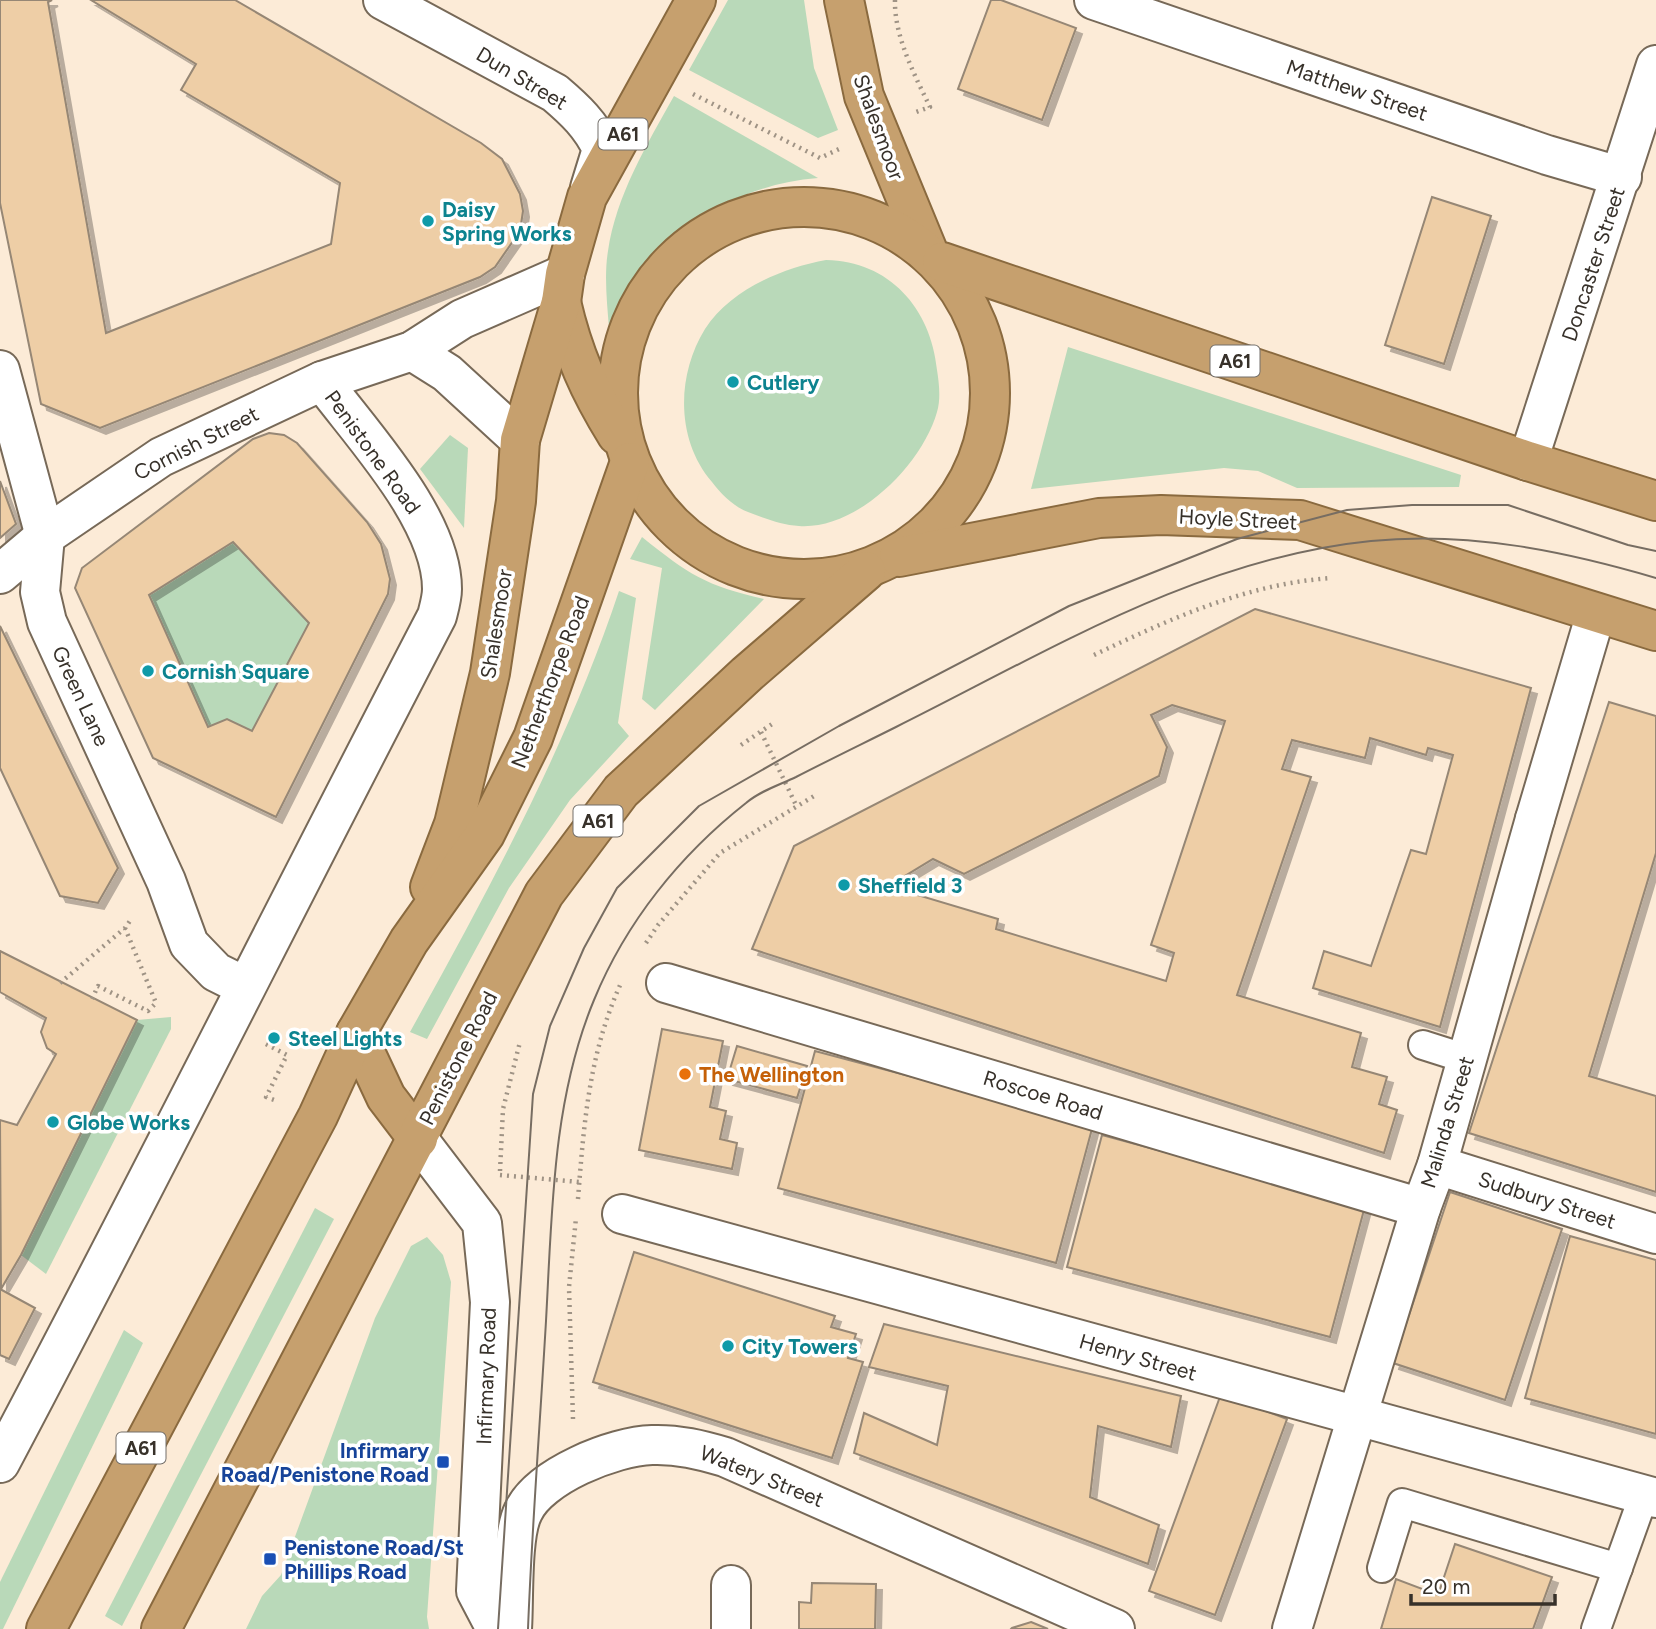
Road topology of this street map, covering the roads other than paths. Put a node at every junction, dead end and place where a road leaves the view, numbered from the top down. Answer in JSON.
{"nodes":[{"id":1,"x":696,"y":0,"type":"edge"},
{"id":2,"x":844,"y":0,"type":"edge"},
{"id":3,"x":1094,"y":0,"type":"edge"},
{"id":4,"x":393,"y":2,"type":"edge"},
{"id":5,"x":1656,"y":65,"type":"edge"},
{"id":6,"x":1622,"y":177,"type":"junction"},
{"id":7,"x":587,"y":197,"type":"junction"},
{"id":8,"x":934,"y":256,"type":"junction"},
{"id":9,"x":563,"y":288,"type":"junction"},
{"id":10,"x":412,"y":351,"type":"junction"},
{"id":11,"x":0,"y":370,"type":"edge"},
{"id":12,"x":322,"y":381,"type":"junction"},
{"id":13,"x":520,"y":440,"type":"junction"},
{"id":14,"x":628,"y":456,"type":"junction"},
{"id":15,"x":1528,"y":461,"type":"junction"},
{"id":16,"x":1656,"y":501,"type":"edge"},
{"id":17,"x":45,"y":536,"type":"junction"},
{"id":18,"x":879,"y":564,"type":"junction"},
{"id":19,"x":0,"y":574,"type":"edge"},
{"id":20,"x":1595,"y":613,"type":"junction"},
{"id":21,"x":1656,"y":631,"type":"edge"},
{"id":22,"x":409,"y":941,"type":"junction"},
{"id":23,"x":666,"y":983,"type":"dead end"},
{"id":24,"x":244,"y":986,"type":"junction"},
{"id":25,"x":356,"y":1033,"type":"junction"},
{"id":26,"x":1423,"y":1045,"type":"dead end"},
{"id":27,"x":1467,"y":1059,"type":"junction"},
{"id":28,"x":418,"y":1139,"type":"junction"},
{"id":29,"x":1437,"y":1165,"type":"junction"},
{"id":30,"x":1421,"y":1208,"type":"junction"},
{"id":31,"x":621,"y":1214,"type":"dead end"},
{"id":32,"x":1656,"y":1234,"type":"edge"},
{"id":33,"x":1357,"y":1418,"type":"junction"},
{"id":34,"x":0,"y":1463,"type":"edge"},
{"id":35,"x":1650,"y":1497,"type":"edge"},
{"id":36,"x":1382,"y":1568,"type":"dead end"},
{"id":37,"x":1618,"y":1568,"type":"junction"},
{"id":38,"x":731,"y":1585,"type":"dead end"},
{"id":39,"x":181,"y":1590,"type":"junction"},
{"id":40,"x":47,"y":1629,"type":"edge"},
{"id":41,"x":161,"y":1629,"type":"edge"},
{"id":42,"x":187,"y":1629,"type":"edge"},
{"id":43,"x":496,"y":1629,"type":"edge"},
{"id":44,"x":512,"y":1629,"type":"edge"},
{"id":45,"x":731,"y":1629,"type":"edge"},
{"id":46,"x":1115,"y":1629,"type":"edge"},
{"id":47,"x":1292,"y":1629,"type":"edge"},
{"id":48,"x":1596,"y":1629,"type":"edge"}],
"edges":[{"from":1,"to":7,"type":"highway","name":"Shalesmoor","number":"A61"},
{"from":2,"to":8,"type":"highway","name":"Shalesmoor","number":"A61"},
{"from":3,"to":6,"type":"street","name":"Matthew Street"},
{"from":4,"to":7,"type":"street","name":"Dun Street"},
{"from":5,"to":6,"type":"street","name":"Doncaster Street"},
{"from":6,"to":15,"type":"street","name":"Doncaster Street"},
{"from":7,"to":9,"type":"highway","name":"Shalesmoor","number":"A61"},
{"from":8,"to":14,"type":"highway","name":"Shalesmoor","number":"A61"},
{"from":8,"to":15,"type":"highway","number":"A61"},
{"from":8,"to":18,"type":"highway","name":"Shalesmoor","number":"A61"},
{"from":9,"to":10,"type":"street","name":"Cornish Street"},
{"from":9,"to":13,"type":"highway","name":"Shalesmoor"},
{"from":9,"to":14,"type":"highway","name":"Shalesmoor","number":"A61"},
{"from":10,"to":12,"type":"street","name":"Cornish Street"},
{"from":10,"to":13,"type":"street"},
{"from":11,"to":17,"type":"street","name":"Green Lane"},
{"from":12,"to":17,"type":"street","name":"Cornish Street"},
{"from":12,"to":24,"type":"street","name":"Penistone Road"},
{"from":13,"to":22,"type":"highway","name":"Shalesmoor"},
{"from":14,"to":18,"type":"highway","name":"Shalesmoor","number":"A61"},
{"from":14,"to":22,"type":"highway","name":"Netherthorpe Road","number":"A61"},
{"from":15,"to":16,"type":"highway","number":"A61"},
{"from":17,"to":19,"type":"street","name":"Cornish Street"},
{"from":17,"to":24,"type":"street","name":"Green Lane"},
{"from":18,"to":20,"type":"highway","name":"Hoyle Street","number":"A61"},
{"from":18,"to":28,"type":"highway","name":"Penistone Road","number":"A61"},
{"from":20,"to":21,"type":"highway","name":"Hoyle Street","number":"A61"},
{"from":20,"to":27,"type":"street","name":"Malinda Street"},
{"from":22,"to":25,"type":"highway","name":"Netherthorpe Road","number":"A61"},
{"from":23,"to":30,"type":"street","name":"Roscoe Road"},
{"from":24,"to":34,"type":"street","name":"Penistone Road"},
{"from":25,"to":28,"type":"highway"},
{"from":25,"to":40,"type":"highway","number":"A61"},
{"from":26,"to":27,"type":"lane"},
{"from":27,"to":29,"type":"street","name":"Malinda Street"},
{"from":28,"to":39,"type":"highway","name":"Penistone Road","number":"A61"},
{"from":28,"to":43,"type":"street","name":"Infirmary Road"},
{"from":29,"to":30,"type":"street","name":"Malinda Street"},
{"from":29,"to":32,"type":"street","name":"Sudbury Street"},
{"from":30,"to":33,"type":"street","name":"Malinda Street"},
{"from":31,"to":33,"type":"street","name":"Henry Street"},
{"from":33,"to":35,"type":"street","name":"Henry Street"},
{"from":33,"to":47,"type":"street","name":"Malinda Street"},
{"from":35,"to":37,"type":"lane"},
{"from":36,"to":37,"type":"lane"},
{"from":37,"to":48,"type":"lane"},
{"from":38,"to":45,"type":"street"},
{"from":39,"to":41,"type":"highway","name":"Penistone Road","number":"A61"},
{"from":39,"to":42,"type":"highway"},
{"from":44,"to":46,"type":"street","name":"Watery Street"}]}
